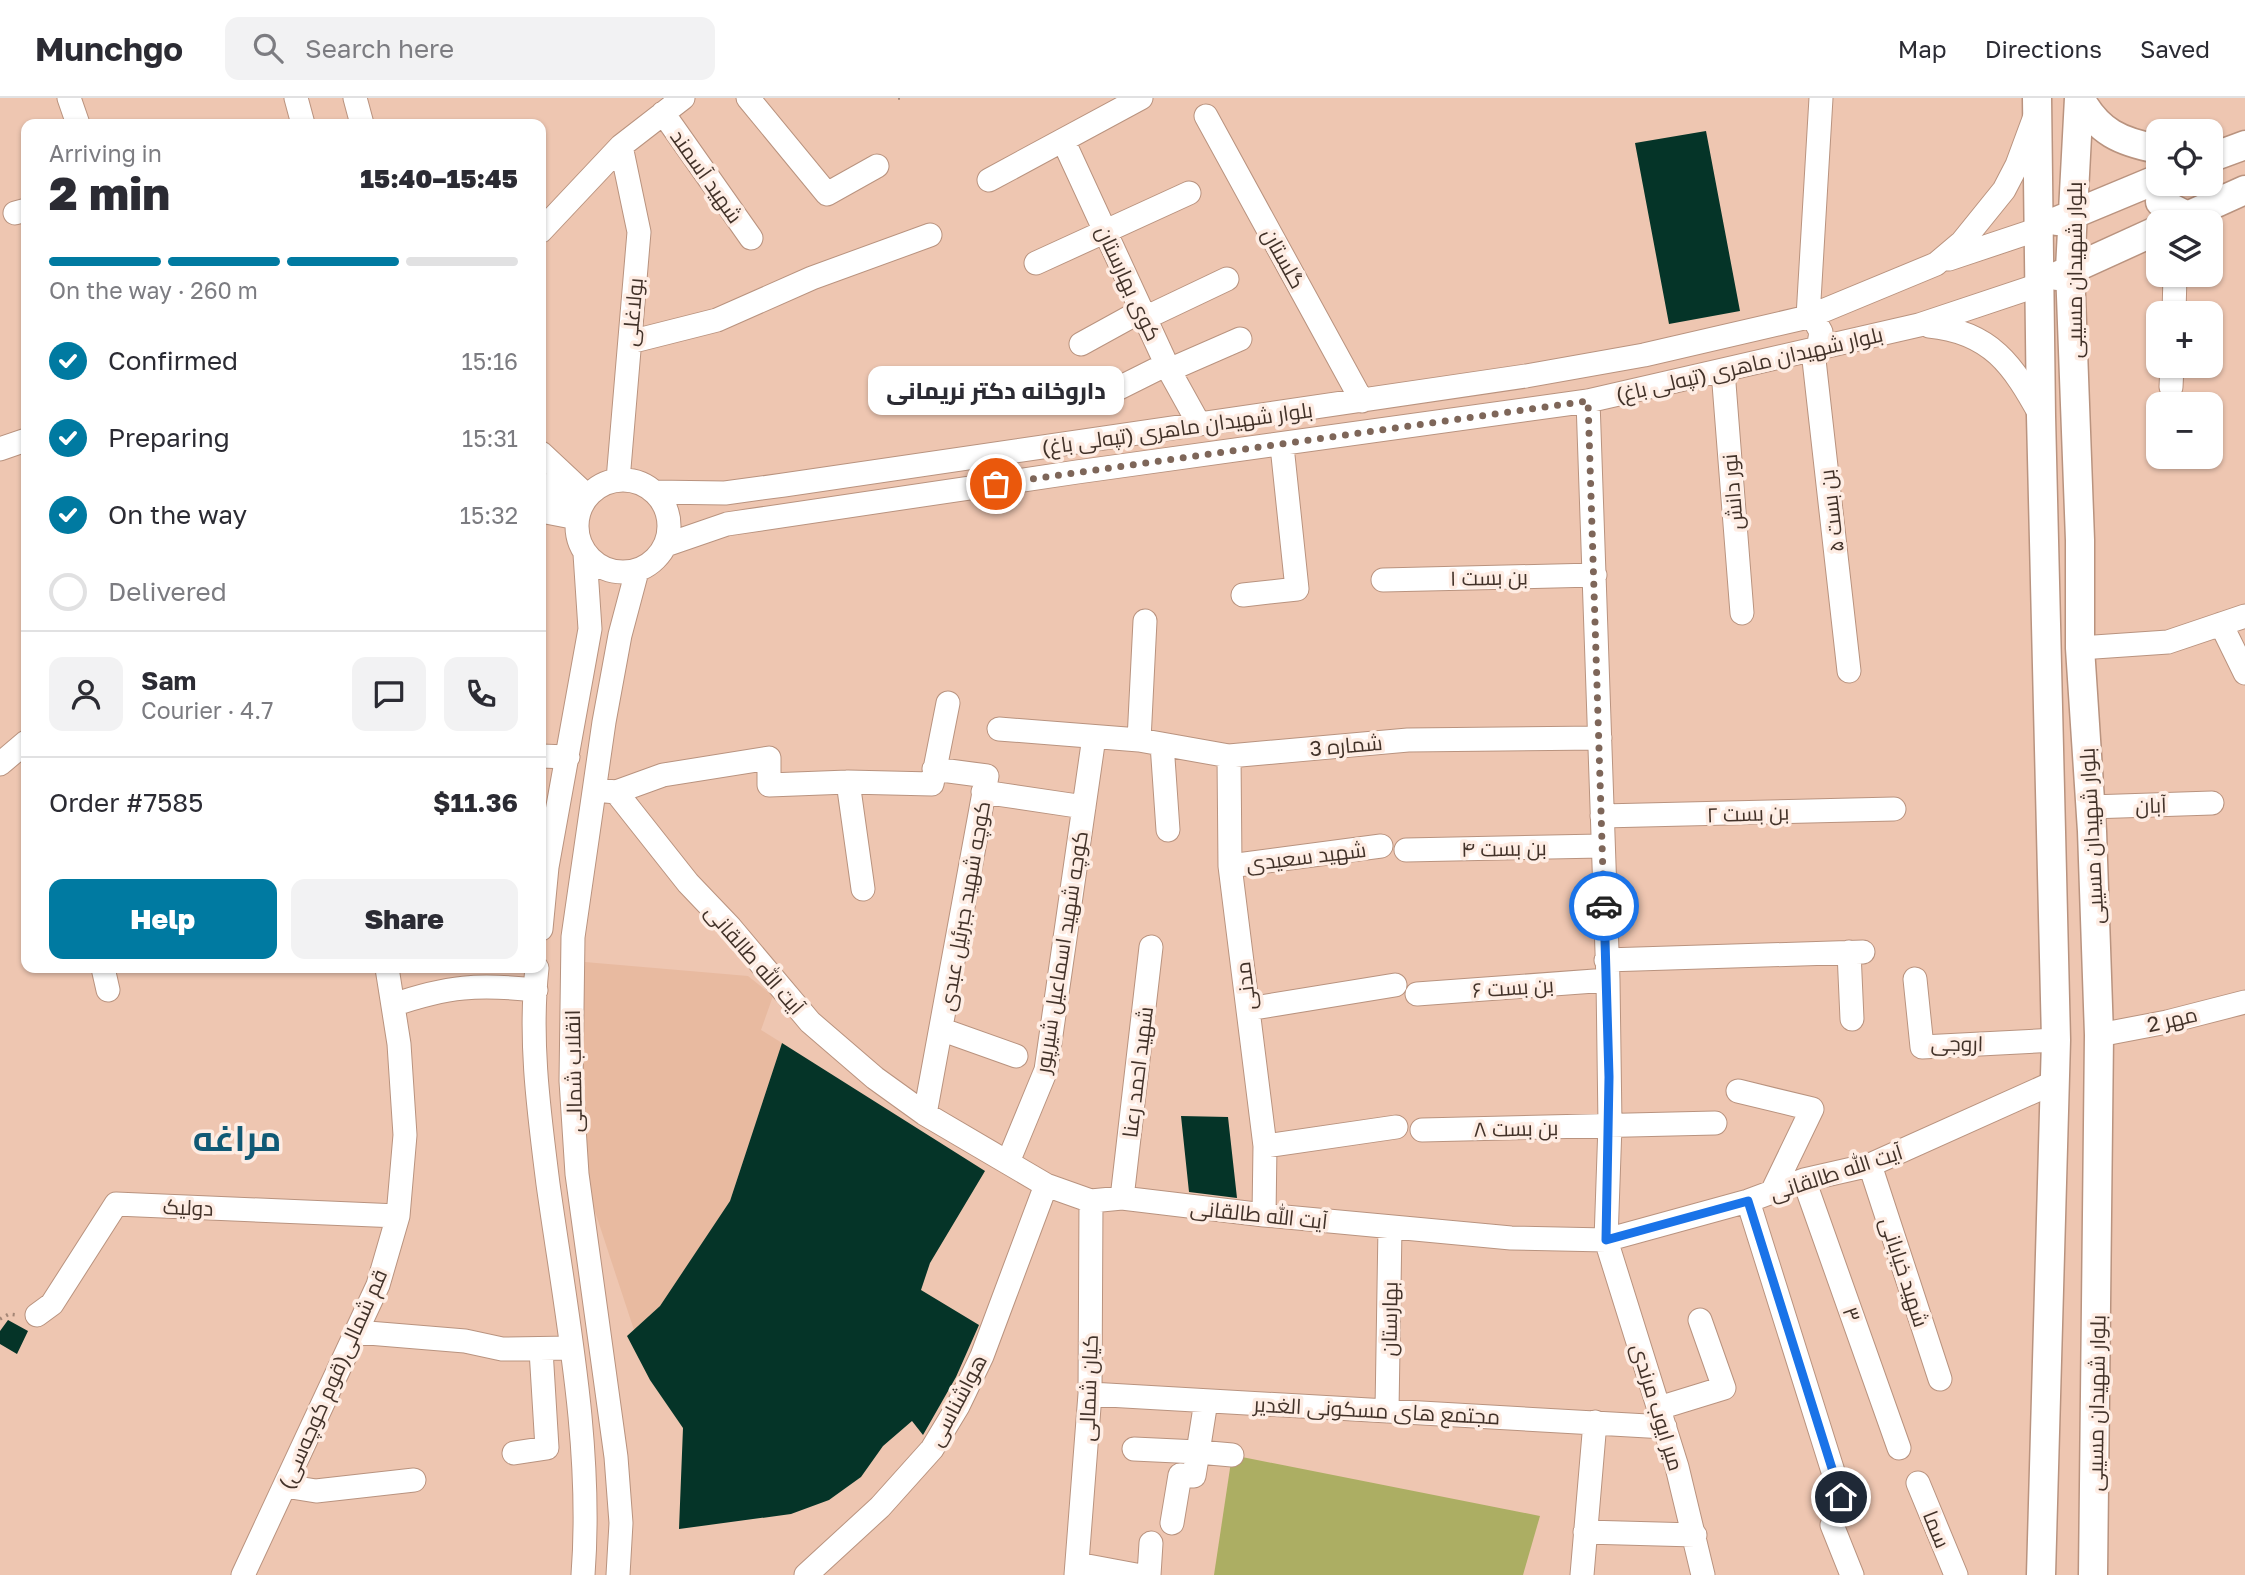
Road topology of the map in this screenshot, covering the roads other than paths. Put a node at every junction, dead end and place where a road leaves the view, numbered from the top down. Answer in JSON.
{"nodes":[{"id":1,"x":69,"y":98,"type":"edge"},
{"id":2,"x":296,"y":98,"type":"edge"},
{"id":3,"x":356,"y":98,"type":"edge"},
{"id":4,"x":683,"y":98,"type":"edge"},
{"id":5,"x":748,"y":98,"type":"edge"},
{"id":6,"x":1141,"y":98,"type":"edge"},
{"id":7,"x":1821,"y":98,"type":"edge"},
{"id":8,"x":2079,"y":98,"type":"edge"},
{"id":9,"x":2037,"y":104,"type":"edge"},
{"id":10,"x":663,"y":113,"type":"junction"},
{"id":11,"x":1206,"y":116,"type":"dead end"},
{"id":12,"x":76,"y":119,"type":"edge"},
{"id":13,"x":302,"y":119,"type":"edge"},
{"id":14,"x":361,"y":119,"type":"edge"},
{"id":15,"x":1063,"y":141,"type":"junction"},
{"id":16,"x":2146,"y":145,"type":"edge"},
{"id":17,"x":2245,"y":145,"type":"edge"},
{"id":18,"x":621,"y":146,"type":"junction"},
{"id":19,"x":2223,"y":153,"type":"edge"},
{"id":20,"x":877,"y":166,"type":"dead end"},
{"id":21,"x":989,"y":180,"type":"dead end"},
{"id":22,"x":2146,"y":184,"type":"edge"},
{"id":23,"x":2245,"y":190,"type":"edge"},
{"id":24,"x":1189,"y":193,"type":"dead end"},
{"id":25,"x":2201,"y":210,"type":"edge"},
{"id":26,"x":2073,"y":215,"type":"junction"},
{"id":27,"x":546,"y":226,"type":"edge"},
{"id":28,"x":2039,"y":229,"type":"junction"},
{"id":29,"x":1104,"y":230,"type":"junction"},
{"id":30,"x":930,"y":235,"type":"dead end"},
{"id":31,"x":2146,"y":235,"type":"edge"},
{"id":32,"x":751,"y":238,"type":"dead end"},
{"id":33,"x":1036,"y":263,"type":"dead end"},
{"id":34,"x":1936,"y":264,"type":"junction"},
{"id":35,"x":2070,"y":269,"type":"junction"},
{"id":36,"x":1227,"y":279,"type":"dead end"},
{"id":37,"x":2039,"y":285,"type":"junction"},
{"id":38,"x":1143,"y":315,"type":"junction"},
{"id":39,"x":1808,"y":317,"type":"junction"},
{"id":40,"x":1919,"y":325,"type":"junction"},
{"id":41,"x":1240,"y":339,"type":"dead end"},
{"id":42,"x":630,"y":342,"type":"junction"},
{"id":43,"x":1081,"y":344,"type":"dead end"},
{"id":44,"x":1813,"y":351,"type":"junction"},
{"id":45,"x":1168,"y":367,"type":"junction"},
{"id":46,"x":1723,"y":371,"type":"junction"},
{"id":47,"x":2041,"y":386,"type":"junction"},
{"id":48,"x":2074,"y":387,"type":"junction"},
{"id":49,"x":1113,"y":391,"type":"dead end"},
{"id":50,"x":1362,"y":401,"type":"junction"},
{"id":51,"x":1588,"y":401,"type":"junction"},
{"id":52,"x":2041,"y":416,"type":"junction"},
{"id":53,"x":1199,"y":424,"type":"junction"},
{"id":54,"x":21,"y":442,"type":"edge"},
{"id":55,"x":1282,"y":446,"type":"junction"},
{"id":56,"x":0,"y":449,"type":"edge"},
{"id":57,"x":546,"y":458,"type":"edge"},
{"id":58,"x":618,"y":480,"type":"junction"},
{"id":59,"x":546,"y":489,"type":"edge"},
{"id":60,"x":654,"y":492,"type":"junction"},
{"id":61,"x":587,"y":496,"type":"junction"},
{"id":62,"x":546,"y":512,"type":"edge"},
{"id":63,"x":577,"y":518,"type":"junction"},
{"id":64,"x":666,"y":545,"type":"junction"},
{"id":65,"x":585,"y":554,"type":"junction"},
{"id":66,"x":638,"y":571,"type":"junction"},
{"id":67,"x":1595,"y":575,"type":"junction"},
{"id":68,"x":1383,"y":580,"type":"dead end"},
{"id":69,"x":1243,"y":595,"type":"dead end"},
{"id":70,"x":1742,"y":614,"type":"dead end"},
{"id":71,"x":2245,"y":616,"type":"edge"},
{"id":72,"x":1145,"y":621,"type":"dead end"},
{"id":73,"x":2221,"y":624,"type":"junction"},
{"id":74,"x":2080,"y":648,"type":"junction"},
{"id":75,"x":1849,"y":671,"type":"dead end"},
{"id":76,"x":2245,"y":673,"type":"edge"},
{"id":77,"x":948,"y":703,"type":"dead end"},
{"id":78,"x":999,"y":729,"type":"dead end"},
{"id":79,"x":1094,"y":737,"type":"junction"},
{"id":80,"x":1600,"y":738,"type":"junction"},
{"id":81,"x":1139,"y":740,"type":"junction"},
{"id":82,"x":1162,"y":744,"type":"junction"},
{"id":83,"x":546,"y":755,"type":"edge"},
{"id":84,"x":1228,"y":756,"type":"junction"},
{"id":85,"x":568,"y":757,"type":"junction"},
{"id":86,"x":934,"y":769,"type":"junction"},
{"id":87,"x":848,"y":782,"type":"junction"},
{"id":88,"x":606,"y":791,"type":"junction"},
{"id":89,"x":983,"y":792,"type":"junction"},
{"id":90,"x":2211,"y":803,"type":"dead end"},
{"id":91,"x":1084,"y":807,"type":"junction"},
{"id":92,"x":2090,"y":807,"type":"junction"},
{"id":93,"x":1894,"y":809,"type":"dead end"},
{"id":94,"x":1602,"y":816,"type":"junction"},
{"id":95,"x":1168,"y":830,"type":"dead end"},
{"id":96,"x":1381,"y":846,"type":"dead end"},
{"id":97,"x":1601,"y":846,"type":"junction"},
{"id":98,"x":1406,"y":850,"type":"dead end"},
{"id":99,"x":1230,"y":866,"type":"junction"},
{"id":100,"x":546,"y":877,"type":"edge"},
{"id":101,"x":863,"y":889,"type":"dead end"},
{"id":102,"x":1152,"y":947,"type":"dead end"},
{"id":103,"x":1607,"y":970,"type":"junction"},
{"id":104,"x":388,"y":973,"type":"edge"},
{"id":105,"x":536,"y":979,"type":"edge"},
{"id":106,"x":1915,"y":979,"type":"dead end"},
{"id":107,"x":1395,"y":985,"type":"dead end"},
{"id":108,"x":1417,"y":994,"type":"dead end"},
{"id":109,"x":2245,"y":1002,"type":"edge"},
{"id":110,"x":393,"y":1006,"type":"junction"},
{"id":111,"x":1248,"y":1009,"type":"junction"},
{"id":112,"x":1852,"y":1019,"type":"dead end"},
{"id":113,"x":943,"y":1030,"type":"junction"},
{"id":114,"x":2099,"y":1035,"type":"junction"},
{"id":115,"x":2056,"y":1040,"type":"junction"},
{"id":116,"x":1016,"y":1056,"type":"dead end"},
{"id":117,"x":2055,"y":1082,"type":"junction"},
{"id":118,"x":1738,"y":1091,"type":"dead end"},
{"id":119,"x":925,"y":1114,"type":"junction"},
{"id":120,"x":1715,"y":1123,"type":"dead end"},
{"id":121,"x":1610,"y":1125,"type":"junction"},
{"id":122,"x":1395,"y":1127,"type":"dead end"},
{"id":123,"x":1422,"y":1130,"type":"dead end"},
{"id":124,"x":1265,"y":1146,"type":"junction"},
{"id":125,"x":1008,"y":1162,"type":"junction"},
{"id":126,"x":1870,"y":1165,"type":"junction"},
{"id":127,"x":1804,"y":1180,"type":"junction"},
{"id":128,"x":1046,"y":1185,"type":"junction"},
{"id":129,"x":1772,"y":1192,"type":"junction"},
{"id":130,"x":1122,"y":1198,"type":"junction"},
{"id":131,"x":1091,"y":1201,"type":"junction"},
{"id":132,"x":1748,"y":1201,"type":"junction"},
{"id":133,"x":1264,"y":1215,"type":"junction"},
{"id":134,"x":398,"y":1216,"type":"junction"},
{"id":135,"x":1390,"y":1227,"type":"junction"},
{"id":136,"x":1606,"y":1240,"type":"junction"},
{"id":137,"x":37,"y":1315,"type":"dead end"},
{"id":138,"x":1700,"y":1320,"type":"dead end"},
{"id":139,"x":356,"y":1332,"type":"junction"},
{"id":140,"x":571,"y":1348,"type":"junction"},
{"id":141,"x":541,"y":1350,"type":"junction"},
{"id":142,"x":1940,"y":1379,"type":"dead end"},
{"id":143,"x":1090,"y":1394,"type":"junction"},
{"id":144,"x":1206,"y":1401,"type":"junction"},
{"id":145,"x":1387,"y":1410,"type":"junction"},
{"id":146,"x":1662,"y":1417,"type":"junction"},
{"id":147,"x":1595,"y":1423,"type":"junction"},
{"id":148,"x":1899,"y":1448,"type":"dead end"},
{"id":149,"x":1134,"y":1449,"type":"dead end"},
{"id":150,"x":514,"y":1452,"type":"dead end"},
{"id":151,"x":1198,"y":1452,"type":"junction"},
{"id":152,"x":1232,"y":1455,"type":"dead end"},
{"id":153,"x":414,"y":1480,"type":"dead end"},
{"id":154,"x":1918,"y":1483,"type":"dead end"},
{"id":155,"x":285,"y":1486,"type":"junction"},
{"id":156,"x":1841,"y":1497,"type":"dead end"},
{"id":157,"x":1172,"y":1523,"type":"dead end"},
{"id":158,"x":1832,"y":1525,"type":"dead end"},
{"id":159,"x":1585,"y":1532,"type":"junction"},
{"id":160,"x":1695,"y":1535,"type":"junction"},
{"id":161,"x":1151,"y":1543,"type":"dead end"},
{"id":162,"x":1076,"y":1569,"type":"edge"},
{"id":163,"x":243,"y":1575,"type":"edge"},
{"id":164,"x":583,"y":1575,"type":"edge"},
{"id":165,"x":618,"y":1575,"type":"edge"},
{"id":166,"x":806,"y":1575,"type":"edge"},
{"id":167,"x":1136,"y":1575,"type":"edge"},
{"id":168,"x":1149,"y":1575,"type":"edge"},
{"id":169,"x":1582,"y":1575,"type":"edge"},
{"id":170,"x":1703,"y":1575,"type":"edge"},
{"id":171,"x":1852,"y":1575,"type":"edge"},
{"id":172,"x":1956,"y":1575,"type":"edge"},
{"id":173,"x":2041,"y":1575,"type":"edge"},
{"id":174,"x":2093,"y":1575,"type":"edge"}],
"edges":[{"from":1,"to":12,"type":"street"},
{"from":2,"to":13,"type":"street"},
{"from":3,"to":14,"type":"street"},
{"from":4,"to":10,"type":"street"},
{"from":5,"to":20,"type":"street"},
{"from":6,"to":15,"type":"street"},
{"from":7,"to":39,"type":"street"},
{"from":8,"to":16,"type":"main road"},
{"from":8,"to":26,"type":"main road","name":"بلوار شهیدان مسیبی"},
{"from":9,"to":28,"type":"main road","name":"بلوار شهیدان مسیبی"},
{"from":9,"to":34,"type":"street","name":"بلوار شهیدان ماهری (تپه‌لی باغ)"},
{"from":10,"to":18,"type":"street"},
{"from":10,"to":32,"type":"street","name":"شهید آسمند"},
{"from":11,"to":50,"type":"street","name":"گلستان"},
{"from":15,"to":21,"type":"street"},
{"from":15,"to":29,"type":"street","name":"کوی بهارستان"},
{"from":17,"to":19,"type":"main road"},
{"from":18,"to":27,"type":"street"},
{"from":18,"to":42,"type":"street","name":"بولاغلی"},
{"from":22,"to":26,"type":"main road"},
{"from":23,"to":25,"type":"main road"},
{"from":24,"to":29,"type":"street"},
{"from":26,"to":28,"type":"main road"},
{"from":26,"to":35,"type":"main road","name":"بلوار شهیدان مسیبی"},
{"from":28,"to":34,"type":"street","name":"بلوار شهیدان ماهری (تپه‌لی باغ)"},
{"from":28,"to":37,"type":"main road","name":"بلوار شهیدان مسیبی"},
{"from":29,"to":33,"type":"street"},
{"from":29,"to":38,"type":"street","name":"کوی بهارستان"},
{"from":30,"to":42,"type":"street"},
{"from":31,"to":35,"type":"main road"},
{"from":34,"to":39,"type":"street","name":"بلوار شهیدان ماهری (تپه‌لی باغ)"},
{"from":35,"to":37,"type":"main road"},
{"from":35,"to":48,"type":"main road","name":"بلوار شهیدان مسیبی"},
{"from":36,"to":38,"type":"street"},
{"from":37,"to":40,"type":"street","name":"بلوار شهیدان ماهری (تپه‌لی باغ)"},
{"from":37,"to":47,"type":"main road","name":"بلوار شهیدان مسیبی"},
{"from":38,"to":43,"type":"street"},
{"from":38,"to":45,"type":"street","name":"کوی بهارستان"},
{"from":39,"to":44,"type":"street","name":"بن بست ۵"},
{"from":39,"to":50,"type":"street","name":"بلوار شهیدان ماهری (تپه‌لی باغ)"},
{"from":40,"to":44,"type":"street","name":"بلوار شهیدان ماهری (تپه‌لی باغ)"},
{"from":40,"to":52,"type":"street","name":"بلوار شهیدان مسیبی"},
{"from":41,"to":45,"type":"street"},
{"from":42,"to":58,"type":"street","name":"بولاغلی"},
{"from":44,"to":46,"type":"street","name":"بلوار شهیدان ماهری (تپه‌لی باغ)"},
{"from":44,"to":75,"type":"street","name":"بن بست ۵"},
{"from":45,"to":49,"type":"street"},
{"from":45,"to":53,"type":"street","name":"کوی بهارستان"},
{"from":46,"to":51,"type":"street","name":"بلوار شهیدان ماهری (تپه‌لی باغ)"},
{"from":46,"to":70,"type":"street","name":"نور دانش"},
{"from":47,"to":48,"type":"main road"},
{"from":47,"to":52,"type":"main road","name":"بلوار شهیدان مسیبی"},
{"from":48,"to":74,"type":"main road","name":"بلوار شهیدان مسیبی"},
{"from":50,"to":53,"type":"street","name":"بلوار شهیدان ماهری (تپه‌لی باغ)"},
{"from":51,"to":55,"type":"street","name":"بلوار شهیدان ماهری (تپه‌لی باغ)"},
{"from":51,"to":67,"type":"street","name":"میر ایوب مرندی"},
{"from":52,"to":115,"type":"main road","name":"بلوار شهیدان مسیبی"},
{"from":53,"to":60,"type":"street","name":"بلوار شهیدان ماهری (تپه‌لی باغ)"},
{"from":54,"to":56,"type":"street"},
{"from":55,"to":64,"type":"street","name":"بلوار شهیدان ماهری (تپه‌لی باغ)"},
{"from":55,"to":69,"type":"street"},
{"from":57,"to":61,"type":"street"},
{"from":58,"to":60,"type":"street"},
{"from":58,"to":61,"type":"street"},
{"from":59,"to":63,"type":"street"},
{"from":60,"to":64,"type":"street"},
{"from":61,"to":63,"type":"street"},
{"from":62,"to":63,"type":"street"},
{"from":63,"to":65,"type":"street"},
{"from":64,"to":66,"type":"street"},
{"from":65,"to":66,"type":"street"},
{"from":65,"to":85,"type":"street"},
{"from":66,"to":88,"type":"street","name":"انقلاب شمالی"},
{"from":67,"to":68,"type":"street","name":"بن بست ۱"},
{"from":67,"to":80,"type":"street","name":"میر ایوب مرندی"},
{"from":71,"to":73,"type":"street"},
{"from":72,"to":81,"type":"street"},
{"from":73,"to":74,"type":"street"},
{"from":73,"to":76,"type":"street"},
{"from":74,"to":92,"type":"main road","name":"بلوار شهیدان مسیبی"},
{"from":77,"to":86,"type":"street"},
{"from":78,"to":79,"type":"street","name":"شماره 3"},
{"from":79,"to":81,"type":"street","name":"شماره 3"},
{"from":79,"to":91,"type":"street","name":"کوچه شهید اسماعیل شیرپور"},
{"from":80,"to":84,"type":"street","name":"شماره 3"},
{"from":80,"to":94,"type":"street","name":"میر ایوب مرندی"},
{"from":81,"to":82,"type":"street","name":"شماره 3"},
{"from":82,"to":84,"type":"street","name":"شماره 3"},
{"from":82,"to":95,"type":"street"},
{"from":83,"to":85,"type":"street"},
{"from":84,"to":99,"type":"street","name":"مدنی"},
{"from":85,"to":100,"type":"street"},
{"from":86,"to":87,"type":"street"},
{"from":86,"to":89,"type":"street","name":"کوچه شهید جبرئیل عبدی"},
{"from":87,"to":88,"type":"street"},
{"from":87,"to":101,"type":"street"},
{"from":88,"to":119,"type":"street","name":"آیت الله طالقانی"},
{"from":88,"to":165,"type":"street","name":"انقلاب شمالی"},
{"from":89,"to":91,"type":"street"},
{"from":89,"to":113,"type":"street","name":"کوچه شهید جبرئیل عبدی"},
{"from":90,"to":92,"type":"street","name":"آبان"},
{"from":91,"to":125,"type":"street","name":"کوچه شهید اسماعیل شیرپور"},
{"from":92,"to":114,"type":"main road","name":"بلوار شهیدان مسیبی"},
{"from":93,"to":94,"type":"street","name":"بن بست ۲"},
{"from":94,"to":97,"type":"street","name":"میر ایوب مرندی"},
{"from":96,"to":99,"type":"street","name":"شهید سعیدی"},
{"from":97,"to":98,"type":"street","name":"بن بست ۴"},
{"from":97,"to":103,"type":"street","name":"میر ایوب مرندی"},
{"from":99,"to":111,"type":"street","name":"مدنی"},
{"from":102,"to":130,"type":"street","name":"شهید احمد رعنا"},
{"from":103,"to":108,"type":"street","name":"بن بست ۶"},
{"from":103,"to":112,"type":"street"},
{"from":103,"to":121,"type":"street","name":"میر ایوب مرندی"},
{"from":104,"to":110,"type":"street","name":"قم شمالی(قوم کوچه‌سی)"},
{"from":105,"to":110,"type":"street"},
{"from":105,"to":140,"type":"street","name":"انقلاب شمالی"},
{"from":106,"to":115,"type":"street","name":"اروجی"},
{"from":107,"to":111,"type":"street"},
{"from":109,"to":114,"type":"street","name":"مهر 2"},
{"from":110,"to":134,"type":"street","name":"قم شمالی(قوم کوچه‌سی)"},
{"from":111,"to":124,"type":"street","name":"مدنی"},
{"from":113,"to":116,"type":"street"},
{"from":113,"to":119,"type":"street","name":"کوچه شهید جبرئیل عبدی"},
{"from":114,"to":174,"type":"main road","name":"بلوار شهیدان مسیبی"},
{"from":115,"to":117,"type":"main road","name":"بلوار شهیدان مسیبی"},
{"from":117,"to":126,"type":"street","name":"آیت الله طالقانی"},
{"from":117,"to":173,"type":"main road","name":"بلوار شهیدان مسیبی"},
{"from":118,"to":129,"type":"street"},
{"from":119,"to":125,"type":"street","name":"آیت الله طالقانی"},
{"from":120,"to":121,"type":"street","name":"بن بست ۸"},
{"from":121,"to":123,"type":"street","name":"بن بست ۸"},
{"from":121,"to":136,"type":"street","name":"میر ایوب مرندی"},
{"from":122,"to":124,"type":"street"},
{"from":124,"to":133,"type":"street","name":"مدنی"},
{"from":125,"to":128,"type":"street","name":"آیت الله طالقانی"},
{"from":126,"to":127,"type":"street","name":"آیت الله طالقانی"},
{"from":126,"to":142,"type":"street","name":"شهید خیابانی"},
{"from":127,"to":129,"type":"street","name":"آیت الله طالقانی"},
{"from":127,"to":148,"type":"street","name":"۳"},
{"from":128,"to":131,"type":"street","name":"آیت الله طالقانی"},
{"from":128,"to":166,"type":"street","name":"هواشناسی"},
{"from":129,"to":132,"type":"street","name":"آیت الله طالقانی"},
{"from":130,"to":131,"type":"street","name":"آیت الله طالقانی"},
{"from":130,"to":133,"type":"street","name":"آیت الله طالقانی"},
{"from":131,"to":143,"type":"street","name":"کیان شمالی"},
{"from":132,"to":136,"type":"street","name":"آیت الله طالقانی"},
{"from":132,"to":156,"type":"street"},
{"from":133,"to":135,"type":"street","name":"آیت الله طالقانی"},
{"from":134,"to":137,"type":"street","name":"دولیک"},
{"from":134,"to":139,"type":"street","name":"قم شمالی(قوم کوچه‌سی)"},
{"from":135,"to":136,"type":"street","name":"آیت الله طالقانی"},
{"from":135,"to":145,"type":"street","name":"بهارستان"},
{"from":136,"to":146,"type":"street","name":"میر ایوب مرندی"},
{"from":138,"to":146,"type":"street"},
{"from":139,"to":141,"type":"street"},
{"from":139,"to":155,"type":"street","name":"قم شمالی(قوم کوچه‌سی)"},
{"from":140,"to":141,"type":"street"},
{"from":140,"to":164,"type":"street","name":"انقلاب شمالی"},
{"from":141,"to":150,"type":"street"},
{"from":143,"to":144,"type":"street","name":"مجتمع های مسکونی الغدیر"},
{"from":143,"to":162,"type":"street","name":"کیان شمالی"},
{"from":144,"to":145,"type":"street","name":"مجتمع های مسکونی الغدیر"},
{"from":144,"to":151,"type":"street"},
{"from":145,"to":147,"type":"street","name":"مجتمع های مسکونی الغدیر"},
{"from":146,"to":147,"type":"street","name":"مجتمع های مسکونی الغدیر"},
{"from":146,"to":160,"type":"street","name":"میر ایوب مرندی"},
{"from":147,"to":159,"type":"street"},
{"from":149,"to":151,"type":"street"},
{"from":151,"to":152,"type":"street"},
{"from":151,"to":157,"type":"street"},
{"from":153,"to":155,"type":"street"},
{"from":154,"to":172,"type":"street","name":"سما"},
{"from":155,"to":163,"type":"street","name":"قم شمالی(قوم کوچه‌سی)"},
{"from":158,"to":171,"type":"street"},
{"from":159,"to":160,"type":"street"},
{"from":159,"to":169,"type":"street"},
{"from":160,"to":170,"type":"street","name":"میر ایوب مرندی"},
{"from":161,"to":168,"type":"street"},
{"from":162,"to":167,"type":"street"}]}
